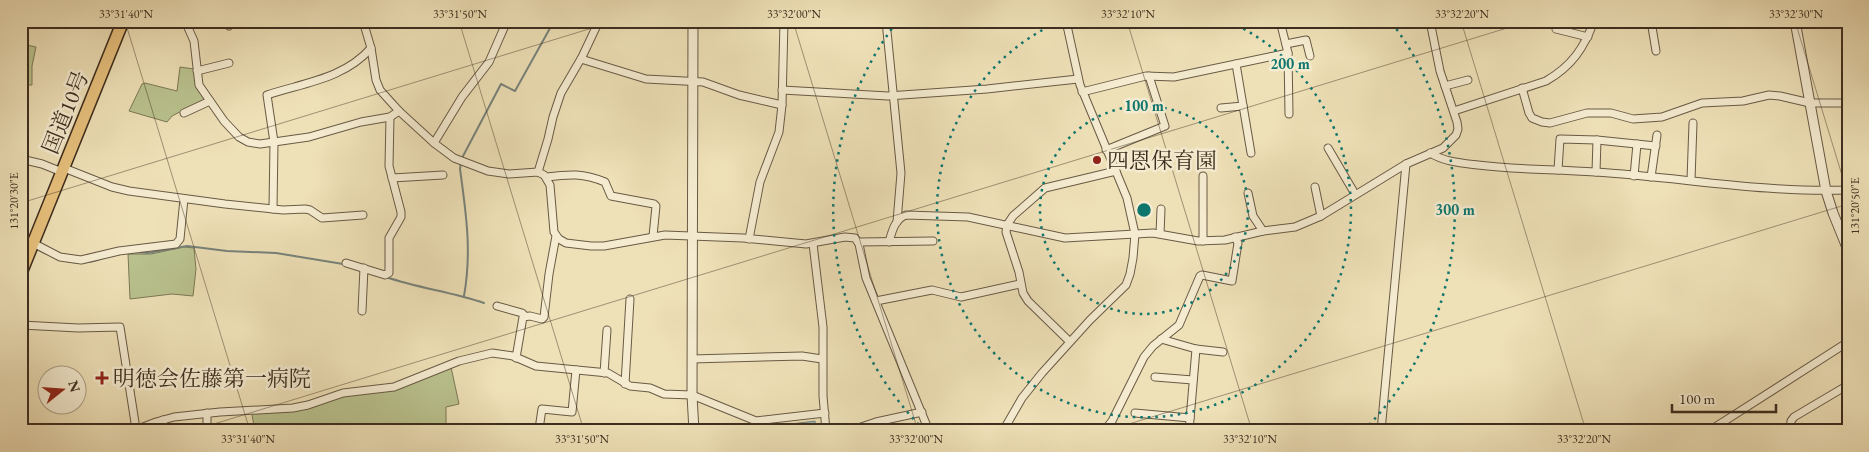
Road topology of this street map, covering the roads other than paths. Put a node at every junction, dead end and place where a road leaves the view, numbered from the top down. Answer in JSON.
{"nodes":[{"id":1,"x":123,"y":21,"type":"edge"},
{"id":2,"x":185,"y":21,"type":"edge"},
{"id":3,"x":363,"y":21,"type":"edge"},
{"id":4,"x":507,"y":21,"type":"edge"},
{"id":5,"x":599,"y":21,"type":"edge"},
{"id":6,"x":693,"y":21,"type":"edge"},
{"id":7,"x":784,"y":21,"type":"edge"},
{"id":8,"x":886,"y":21,"type":"edge"},
{"id":9,"x":1066,"y":21,"type":"edge"},
{"id":10,"x":1280,"y":21,"type":"edge"},
{"id":11,"x":1430,"y":21,"type":"edge"},
{"id":12,"x":1594,"y":21,"type":"edge"},
{"id":13,"x":1651,"y":21,"type":"edge"},
{"id":14,"x":1795,"y":21,"type":"edge"},
{"id":15,"x":1556,"y":30,"type":"dead end"},
{"id":16,"x":1588,"y":37,"type":"junction"},
{"id":17,"x":1286,"y":44,"type":"junction"},
{"id":18,"x":371,"y":48,"type":"junction"},
{"id":19,"x":1656,"y":51,"type":"dead end"},
{"id":20,"x":1288,"y":53,"type":"junction"},
{"id":21,"x":1310,"y":56,"type":"dead end"},
{"id":22,"x":581,"y":59,"type":"junction"},
{"id":23,"x":229,"y":63,"type":"dead end"},
{"id":24,"x":1236,"y":64,"type":"junction"},
{"id":25,"x":197,"y":71,"type":"junction"},
{"id":26,"x":1149,"y":76,"type":"junction"},
{"id":27,"x":1078,"y":79,"type":"junction"},
{"id":28,"x":1468,"y":80,"type":"dead end"},
{"id":29,"x":692,"y":82,"type":"junction"},
{"id":30,"x":1445,"y":86,"type":"junction"},
{"id":31,"x":1522,"y":88,"type":"junction"},
{"id":32,"x":782,"y":90,"type":"junction"},
{"id":33,"x":1082,"y":92,"type":"junction"},
{"id":34,"x":894,"y":96,"type":"junction"},
{"id":35,"x":210,"y":101,"type":"junction"},
{"id":36,"x":1810,"y":103,"type":"junction"},
{"id":37,"x":1848,"y":103,"type":"edge"},
{"id":38,"x":782,"y":105,"type":"junction"},
{"id":39,"x":1243,"y":106,"type":"junction"},
{"id":40,"x":1221,"y":108,"type":"dead end"},
{"id":41,"x":399,"y":111,"type":"junction"},
{"id":42,"x":1454,"y":111,"type":"junction"},
{"id":43,"x":184,"y":113,"type":"dead end"},
{"id":44,"x":1289,"y":114,"type":"dead end"},
{"id":45,"x":390,"y":117,"type":"junction"},
{"id":46,"x":1693,"y":124,"type":"dead end"},
{"id":47,"x":1657,"y":134,"type":"dead end"},
{"id":48,"x":1597,"y":140,"type":"junction"},
{"id":49,"x":274,"y":142,"type":"junction"},
{"id":50,"x":434,"y":143,"type":"junction"},
{"id":51,"x":1637,"y":144,"type":"junction"},
{"id":52,"x":1656,"y":146,"type":"junction"},
{"id":53,"x":1328,"y":148,"type":"dead end"},
{"id":54,"x":1106,"y":150,"type":"junction"},
{"id":55,"x":1251,"y":153,"type":"dead end"},
{"id":56,"x":1430,"y":153,"type":"junction"},
{"id":57,"x":21,"y":159,"type":"edge"},
{"id":58,"x":1406,"y":164,"type":"junction"},
{"id":59,"x":63,"y":170,"type":"junction"},
{"id":60,"x":1558,"y":170,"type":"junction"},
{"id":61,"x":1116,"y":171,"type":"junction"},
{"id":62,"x":538,"y":172,"type":"junction"},
{"id":63,"x":1596,"y":172,"type":"junction"},
{"id":64,"x":444,"y":175,"type":"dead end"},
{"id":65,"x":1203,"y":176,"type":"dead end"},
{"id":66,"x":1634,"y":176,"type":"junction"},
{"id":67,"x":546,"y":177,"type":"junction"},
{"id":68,"x":1652,"y":177,"type":"junction"},
{"id":69,"x":392,"y":178,"type":"junction"},
{"id":70,"x":1691,"y":180,"type":"junction"},
{"id":71,"x":1315,"y":187,"type":"dead end"},
{"id":72,"x":1826,"y":190,"type":"junction"},
{"id":73,"x":1848,"y":190,"type":"edge"},
{"id":74,"x":1248,"y":193,"type":"dead end"},
{"id":75,"x":1355,"y":194,"type":"junction"},
{"id":76,"x":184,"y":199,"type":"junction"},
{"id":77,"x":273,"y":208,"type":"junction"},
{"id":78,"x":1161,"y":209,"type":"dead end"},
{"id":79,"x":363,"y":214,"type":"dead end"},
{"id":80,"x":1321,"y":216,"type":"junction"},
{"id":81,"x":897,"y":222,"type":"junction"},
{"id":82,"x":1007,"y":225,"type":"junction"},
{"id":83,"x":1263,"y":231,"type":"junction"},
{"id":84,"x":1135,"y":234,"type":"junction"},
{"id":85,"x":1160,"y":234,"type":"junction"},
{"id":86,"x":556,"y":236,"type":"junction"},
{"id":87,"x":653,"y":236,"type":"junction"},
{"id":88,"x":692,"y":237,"type":"junction"},
{"id":89,"x":1235,"y":237,"type":"junction"},
{"id":90,"x":749,"y":239,"type":"junction"},
{"id":91,"x":933,"y":241,"type":"dead end"},
{"id":92,"x":1203,"y":241,"type":"junction"},
{"id":93,"x":859,"y":242,"type":"junction"},
{"id":94,"x":889,"y":242,"type":"junction"},
{"id":95,"x":33,"y":244,"type":"junction"},
{"id":96,"x":813,"y":244,"type":"junction"},
{"id":97,"x":1848,"y":250,"type":"edge"},
{"id":98,"x":346,"y":263,"type":"dead end"},
{"id":99,"x":364,"y":268,"type":"junction"},
{"id":100,"x":21,"y":273,"type":"edge"},
{"id":101,"x":1020,"y":284,"type":"junction"},
{"id":102,"x":630,"y":299,"type":"dead end"},
{"id":103,"x":876,"y":301,"type":"junction"},
{"id":104,"x":497,"y":306,"type":"dead end"},
{"id":105,"x":362,"y":311,"type":"dead end"},
{"id":106,"x":525,"y":316,"type":"junction"},
{"id":107,"x":21,"y":324,"type":"edge"},
{"id":108,"x":607,"y":330,"type":"dead end"},
{"id":109,"x":1161,"y":339,"type":"junction"},
{"id":110,"x":1069,"y":341,"type":"junction"},
{"id":111,"x":1848,"y":342,"type":"edge"},
{"id":112,"x":1196,"y":349,"type":"junction"},
{"id":113,"x":1223,"y":352,"type":"dead end"},
{"id":114,"x":516,"y":358,"type":"junction"},
{"id":115,"x":692,"y":359,"type":"junction"},
{"id":116,"x":822,"y":359,"type":"junction"},
{"id":117,"x":576,"y":370,"type":"junction"},
{"id":118,"x":604,"y":373,"type":"junction"},
{"id":119,"x":1154,"y":377,"type":"dead end"},
{"id":120,"x":1193,"y":380,"type":"junction"},
{"id":121,"x":625,"y":384,"type":"junction"},
{"id":122,"x":1848,"y":385,"type":"edge"},
{"id":123,"x":692,"y":395,"type":"junction"},
{"id":124,"x":922,"y":412,"type":"junction"},
{"id":125,"x":207,"y":413,"type":"junction"},
{"id":126,"x":824,"y":413,"type":"junction"},
{"id":127,"x":1134,"y":413,"type":"dead end"},
{"id":128,"x":1190,"y":418,"type":"junction"},
{"id":129,"x":163,"y":420,"type":"junction"},
{"id":130,"x":539,"y":428,"type":"dead end"},
{"id":131,"x":134,"y":430,"type":"edge"},
{"id":132,"x":164,"y":431,"type":"edge"},
{"id":133,"x":207,"y":431,"type":"edge"},
{"id":134,"x":694,"y":431,"type":"edge"},
{"id":135,"x":826,"y":431,"type":"edge"},
{"id":136,"x":850,"y":431,"type":"edge"},
{"id":137,"x":929,"y":431,"type":"edge"},
{"id":138,"x":1003,"y":431,"type":"edge"},
{"id":139,"x":1104,"y":431,"type":"edge"},
{"id":140,"x":1189,"y":431,"type":"edge"},
{"id":141,"x":1381,"y":431,"type":"edge"},
{"id":142,"x":1709,"y":431,"type":"edge"},
{"id":143,"x":1790,"y":431,"type":"edge"}],
"edges":[{"from":1,"to":59,"type":"highway","name":"国道10号"},
{"from":2,"to":25,"type":"street"},
{"from":3,"to":18,"type":"street"},
{"from":4,"to":50,"type":"street"},
{"from":5,"to":22,"type":"street"},
{"from":6,"to":29,"type":"street"},
{"from":7,"to":32,"type":"street"},
{"from":8,"to":34,"type":"street"},
{"from":9,"to":27,"type":"street"},
{"from":10,"to":17,"type":"street"},
{"from":11,"to":30,"type":"street"},
{"from":12,"to":16,"type":"street"},
{"from":13,"to":19,"type":"street"},
{"from":14,"to":36,"type":"street"},
{"from":15,"to":16,"type":"street"},
{"from":16,"to":31,"type":"street"},
{"from":17,"to":20,"type":"street"},
{"from":17,"to":21,"type":"street"},
{"from":18,"to":41,"type":"street"},
{"from":18,"to":49,"type":"street"},
{"from":20,"to":24,"type":"street"},
{"from":20,"to":44,"type":"street"},
{"from":22,"to":29,"type":"street"},
{"from":22,"to":62,"type":"street"},
{"from":23,"to":25,"type":"street"},
{"from":24,"to":26,"type":"street"},
{"from":24,"to":39,"type":"street"},
{"from":25,"to":35,"type":"street"},
{"from":26,"to":33,"type":"street"},
{"from":26,"to":54,"type":"street"},
{"from":27,"to":33,"type":"street"},
{"from":27,"to":34,"type":"street"},
{"from":28,"to":30,"type":"street"},
{"from":29,"to":38,"type":"street"},
{"from":29,"to":88,"type":"street"},
{"from":30,"to":42,"type":"street"},
{"from":31,"to":36,"type":"street"},
{"from":31,"to":42,"type":"street"},
{"from":32,"to":34,"type":"street"},
{"from":32,"to":38,"type":"street"},
{"from":33,"to":54,"type":"street"},
{"from":34,"to":81,"type":"street"},
{"from":35,"to":43,"type":"street"},
{"from":35,"to":49,"type":"street"},
{"from":36,"to":37,"type":"street"},
{"from":36,"to":72,"type":"street"},
{"from":38,"to":90,"type":"street"},
{"from":39,"to":40,"type":"street"},
{"from":39,"to":55,"type":"street"},
{"from":41,"to":45,"type":"street"},
{"from":41,"to":50,"type":"street"},
{"from":42,"to":56,"type":"street"},
{"from":45,"to":49,"type":"street"},
{"from":45,"to":69,"type":"street"},
{"from":46,"to":70,"type":"street"},
{"from":47,"to":52,"type":"street"},
{"from":48,"to":51,"type":"street"},
{"from":48,"to":60,"type":"street"},
{"from":48,"to":63,"type":"street"},
{"from":49,"to":77,"type":"street"},
{"from":50,"to":62,"type":"street"},
{"from":51,"to":52,"type":"street"},
{"from":51,"to":66,"type":"street"},
{"from":52,"to":68,"type":"street"},
{"from":53,"to":75,"type":"street"},
{"from":54,"to":61,"type":"street"},
{"from":56,"to":58,"type":"street"},
{"from":56,"to":60,"type":"street"},
{"from":57,"to":59,"type":"street"},
{"from":58,"to":75,"type":"street"},
{"from":58,"to":141,"type":"street"},
{"from":59,"to":76,"type":"street"},
{"from":59,"to":95,"type":"highway","name":"国道10号"},
{"from":60,"to":63,"type":"street"},
{"from":61,"to":82,"type":"street"},
{"from":61,"to":84,"type":"street"},
{"from":62,"to":67,"type":"street"},
{"from":63,"to":66,"type":"street"},
{"from":64,"to":69,"type":"street"},
{"from":65,"to":92,"type":"street"},
{"from":66,"to":68,"type":"street"},
{"from":67,"to":86,"type":"street"},
{"from":67,"to":87,"type":"street"},
{"from":68,"to":70,"type":"street"},
{"from":69,"to":99,"type":"street"},
{"from":70,"to":72,"type":"street"},
{"from":71,"to":80,"type":"street"},
{"from":72,"to":73,"type":"street"},
{"from":72,"to":97,"type":"street"},
{"from":74,"to":83,"type":"street"},
{"from":75,"to":80,"type":"street"},
{"from":76,"to":77,"type":"street"},
{"from":76,"to":95,"type":"street"},
{"from":77,"to":79,"type":"street"},
{"from":78,"to":85,"type":"street"},
{"from":80,"to":83,"type":"street"},
{"from":81,"to":82,"type":"street"},
{"from":81,"to":94,"type":"street"},
{"from":82,"to":84,"type":"street"},
{"from":82,"to":101,"type":"street"},
{"from":83,"to":89,"type":"street"},
{"from":84,"to":85,"type":"street"},
{"from":84,"to":110,"type":"street"},
{"from":85,"to":92,"type":"street"},
{"from":86,"to":87,"type":"street"},
{"from":86,"to":106,"type":"street"},
{"from":87,"to":88,"type":"street"},
{"from":88,"to":90,"type":"street"},
{"from":88,"to":115,"type":"street"},
{"from":89,"to":92,"type":"street"},
{"from":89,"to":109,"type":"street"},
{"from":90,"to":96,"type":"street"},
{"from":91,"to":94,"type":"street"},
{"from":93,"to":94,"type":"street"},
{"from":93,"to":96,"type":"street"},
{"from":93,"to":103,"type":"street"},
{"from":95,"to":100,"type":"highway","name":"国道10号"},
{"from":96,"to":116,"type":"street"},
{"from":98,"to":99,"type":"street"},
{"from":99,"to":105,"type":"street"},
{"from":101,"to":103,"type":"street"},
{"from":101,"to":110,"type":"street"},
{"from":102,"to":121,"type":"street"},
{"from":103,"to":124,"type":"street"},
{"from":104,"to":106,"type":"street"},
{"from":106,"to":114,"type":"street"},
{"from":107,"to":131,"type":"street"},
{"from":108,"to":118,"type":"street"},
{"from":109,"to":112,"type":"street"},
{"from":109,"to":139,"type":"street"},
{"from":110,"to":138,"type":"street"},
{"from":111,"to":142,"type":"street"},
{"from":112,"to":113,"type":"street"},
{"from":112,"to":120,"type":"street"},
{"from":114,"to":117,"type":"street"},
{"from":114,"to":125,"type":"street"},
{"from":115,"to":116,"type":"street"},
{"from":115,"to":123,"type":"street"},
{"from":116,"to":126,"type":"street"},
{"from":117,"to":118,"type":"street"},
{"from":117,"to":130,"type":"street"},
{"from":118,"to":121,"type":"street"},
{"from":119,"to":120,"type":"street"},
{"from":120,"to":128,"type":"street"},
{"from":121,"to":123,"type":"street"},
{"from":122,"to":143,"type":"street"},
{"from":123,"to":126,"type":"street"},
{"from":123,"to":134,"type":"street"},
{"from":124,"to":136,"type":"street"},
{"from":124,"to":137,"type":"street"},
{"from":125,"to":129,"type":"street"},
{"from":125,"to":133,"type":"street"},
{"from":126,"to":135,"type":"street"},
{"from":127,"to":128,"type":"street"},
{"from":128,"to":140,"type":"street"},
{"from":129,"to":131,"type":"street"},
{"from":129,"to":132,"type":"street"}]}
